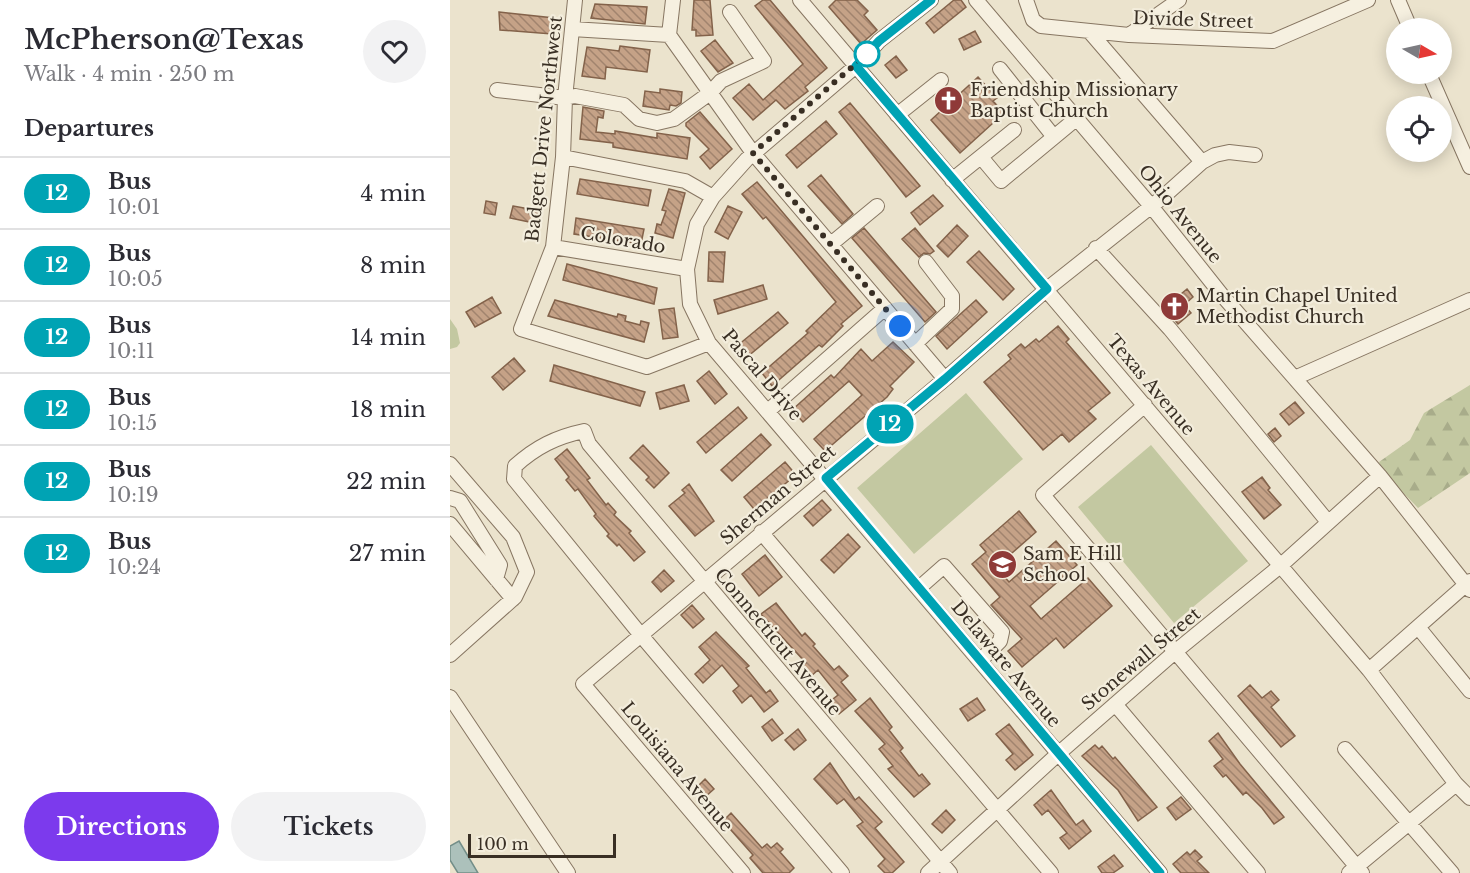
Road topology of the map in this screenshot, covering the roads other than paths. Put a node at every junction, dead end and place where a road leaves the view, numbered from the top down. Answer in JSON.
{"nodes":[{"id":1,"x":575,"y":0,"type":"edge"},
{"id":2,"x":673,"y":0,"type":"edge"},
{"id":3,"x":800,"y":0,"type":"edge"},
{"id":4,"x":931,"y":0,"type":"edge"},
{"id":5,"x":976,"y":0,"type":"edge"},
{"id":6,"x":1026,"y":0,"type":"edge"},
{"id":7,"x":1179,"y":0,"type":"edge"},
{"id":8,"x":1368,"y":0,"type":"edge"},
{"id":9,"x":1398,"y":0,"type":"edge"},
{"id":10,"x":730,"y":12,"type":"dead end"},
{"id":11,"x":1406,"y":18,"type":"edge"},
{"id":12,"x":572,"y":29,"type":"junction"},
{"id":13,"x":1089,"y":31,"type":"junction"},
{"id":14,"x":669,"y":35,"type":"junction"},
{"id":15,"x":1129,"y":35,"type":"junction"},
{"id":16,"x":856,"y":66,"type":"junction"},
{"id":17,"x":1000,"y":69,"type":"dead end"},
{"id":18,"x":941,"y":80,"type":"dead end"},
{"id":19,"x":1433,"y":84,"type":"edge"},
{"id":20,"x":497,"y":90,"type":"dead end"},
{"id":21,"x":710,"y":93,"type":"junction"},
{"id":22,"x":565,"y":98,"type":"junction"},
{"id":23,"x":897,"y":115,"type":"junction"},
{"id":24,"x":1077,"y":118,"type":"junction"},
{"id":25,"x":1014,"y":130,"type":"dead end"},
{"id":26,"x":1470,"y":132,"type":"edge"},
{"id":27,"x":1054,"y":137,"type":"junction"},
{"id":28,"x":1456,"y":138,"type":"junction"},
{"id":29,"x":753,"y":153,"type":"junction"},
{"id":30,"x":1255,"y":155,"type":"dead end"},
{"id":31,"x":563,"y":157,"type":"junction"},
{"id":32,"x":981,"y":157,"type":"junction"},
{"id":33,"x":1202,"y":162,"type":"junction"},
{"id":34,"x":1470,"y":167,"type":"edge"},
{"id":35,"x":952,"y":180,"type":"junction"},
{"id":36,"x":713,"y":197,"type":"junction"},
{"id":37,"x":877,"y":206,"type":"dead end"},
{"id":38,"x":1152,"y":207,"type":"junction"},
{"id":39,"x":831,"y":244,"type":"junction"},
{"id":40,"x":553,"y":247,"type":"junction"},
{"id":41,"x":1096,"y":248,"type":"junction"},
{"id":42,"x":926,"y":262,"type":"dead end"},
{"id":43,"x":687,"y":269,"type":"junction"},
{"id":44,"x":1047,"y":289,"type":"junction"},
{"id":45,"x":1470,"y":300,"type":"edge"},
{"id":46,"x":885,"y":308,"type":"junction"},
{"id":47,"x":709,"y":343,"type":"junction"},
{"id":48,"x":915,"y":344,"type":"junction"},
{"id":49,"x":1297,"y":377,"type":"junction"},
{"id":50,"x":945,"y":379,"type":"junction"},
{"id":51,"x":1145,"y":405,"type":"junction"},
{"id":52,"x":768,"y":411,"type":"junction"},
{"id":53,"x":450,"y":464,"type":"edge"},
{"id":54,"x":1380,"y":476,"type":"junction"},
{"id":55,"x":826,"y":478,"type":"junction"},
{"id":56,"x":450,"y":498,"type":"edge"},
{"id":57,"x":1328,"y":522,"type":"junction"},
{"id":58,"x":450,"y":524,"type":"edge"},
{"id":59,"x":761,"y":532,"type":"junction"},
{"id":60,"x":1279,"y":567,"type":"junction"},
{"id":61,"x":496,"y":579,"type":"junction"},
{"id":62,"x":702,"y":581,"type":"junction"},
{"id":63,"x":1469,"y":585,"type":"edge"},
{"id":64,"x":919,"y":588,"type":"junction"},
{"id":65,"x":513,"y":599,"type":"junction"},
{"id":66,"x":1418,"y":627,"type":"junction"},
{"id":67,"x":640,"y":634,"type":"junction"},
{"id":68,"x":1176,"y":651,"type":"junction"},
{"id":69,"x":450,"y":655,"type":"edge"},
{"id":70,"x":980,"y":661,"type":"junction"},
{"id":71,"x":1369,"y":670,"type":"junction"},
{"id":72,"x":583,"y":684,"type":"joint"},
{"id":73,"x":1470,"y":690,"type":"edge"},
{"id":74,"x":450,"y":697,"type":"edge"},
{"id":75,"x":1115,"y":704,"type":"junction"},
{"id":76,"x":1345,"y":748,"type":"dead end"},
{"id":77,"x":1058,"y":754,"type":"junction"},
{"id":78,"x":1464,"y":788,"type":"edge"},
{"id":79,"x":998,"y":810,"type":"junction"},
{"id":80,"x":1409,"y":822,"type":"junction"},
{"id":81,"x":946,"y":868,"type":"edge"},
{"id":82,"x":1356,"y":871,"type":"edge"},
{"id":83,"x":568,"y":873,"type":"edge"},
{"id":84,"x":743,"y":873,"type":"edge"},
{"id":85,"x":842,"y":873,"type":"edge"},
{"id":86,"x":928,"y":873,"type":"edge"},
{"id":87,"x":1051,"y":873,"type":"edge"},
{"id":88,"x":1160,"y":873,"type":"edge"},
{"id":89,"x":1258,"y":873,"type":"edge"},
{"id":90,"x":1452,"y":873,"type":"edge"}],
"edges":[{"from":1,"to":12,"type":"street","name":"Badgett Drive Northwest"},
{"from":2,"to":14,"type":"street"},
{"from":3,"to":16,"type":"street","name":"Texas Avenue"},
{"from":4,"to":16,"type":"street","name":"Pascal Drive"},
{"from":5,"to":24,"type":"street","name":"Ohio Avenue"},
{"from":6,"to":13,"type":"street","name":"Divide Street"},
{"from":7,"to":15,"type":"street"},
{"from":8,"to":15,"type":"street","name":"Divide Street"},
{"from":9,"to":11,"type":"street"},
{"from":10,"to":21,"type":"street"},
{"from":12,"to":14,"type":"street"},
{"from":12,"to":22,"type":"street","name":"Badgett Drive Northwest"},
{"from":13,"to":15,"type":"street","name":"Divide Street"},
{"from":13,"to":33,"type":"street"},
{"from":14,"to":21,"type":"street"},
{"from":16,"to":23,"type":"street","name":"Texas Avenue"},
{"from":16,"to":29,"type":"street","name":"Pascal Drive"},
{"from":17,"to":27,"type":"street"},
{"from":18,"to":23,"type":"street"},
{"from":19,"to":28,"type":"street"},
{"from":20,"to":22,"type":"street"},
{"from":21,"to":22,"type":"street"},
{"from":21,"to":29,"type":"street"},
{"from":22,"to":31,"type":"street","name":"Badgett Drive Northwest"},
{"from":23,"to":35,"type":"street","name":"Texas Avenue"},
{"from":24,"to":27,"type":"street"},
{"from":24,"to":38,"type":"street","name":"Ohio Avenue"},
{"from":25,"to":32,"type":"street"},
{"from":26,"to":28,"type":"street"},
{"from":27,"to":32,"type":"street"},
{"from":28,"to":34,"type":"street"},
{"from":29,"to":36,"type":"street","name":"Pascal Drive"},
{"from":29,"to":39,"type":"street"},
{"from":30,"to":33,"type":"street","name":"Sherman Street"},
{"from":31,"to":36,"type":"street"},
{"from":31,"to":40,"type":"street","name":"Badgett Drive Northwest"},
{"from":32,"to":35,"type":"street"},
{"from":33,"to":38,"type":"street","name":"Sherman Street"},
{"from":35,"to":44,"type":"street","name":"Texas Avenue"},
{"from":36,"to":43,"type":"street","name":"Pascal Drive"},
{"from":37,"to":39,"type":"street"},
{"from":38,"to":41,"type":"street","name":"Sherman Street"},
{"from":38,"to":49,"type":"street","name":"Ohio Avenue"},
{"from":39,"to":46,"type":"street"},
{"from":40,"to":43,"type":"street","name":"Colorado"},
{"from":40,"to":47,"type":"street","name":"Badgett Drive Northwest"},
{"from":41,"to":44,"type":"street","name":"Sherman Street"},
{"from":41,"to":57,"type":"street"},
{"from":42,"to":48,"type":"street"},
{"from":43,"to":47,"type":"street","name":"Pascal Drive"},
{"from":44,"to":50,"type":"street","name":"Sherman Street"},
{"from":44,"to":51,"type":"street","name":"Texas Avenue"},
{"from":45,"to":49,"type":"street"},
{"from":46,"to":48,"type":"street"},
{"from":46,"to":52,"type":"street"},
{"from":47,"to":52,"type":"street","name":"Pascal Drive"},
{"from":48,"to":50,"type":"street"},
{"from":49,"to":54,"type":"street","name":"Ohio Avenue"},
{"from":50,"to":55,"type":"street","name":"Sherman Street"},
{"from":51,"to":60,"type":"street","name":"Texas Avenue"},
{"from":51,"to":68,"type":"street"},
{"from":52,"to":55,"type":"street","name":"Pascal Drive"},
{"from":53,"to":65,"type":"street"},
{"from":54,"to":57,"type":"street","name":"Stonewall Street"},
{"from":54,"to":63,"type":"street","name":"Ohio Avenue"},
{"from":55,"to":59,"type":"street","name":"Sherman Street"},
{"from":55,"to":64,"type":"street","name":"Delaware Avenue"},
{"from":56,"to":61,"type":"street"},
{"from":57,"to":60,"type":"street","name":"Stonewall Street"},
{"from":58,"to":61,"type":"street"},
{"from":59,"to":62,"type":"street","name":"Sherman Street"},
{"from":59,"to":79,"type":"street"},
{"from":60,"to":68,"type":"street","name":"Stonewall Street"},
{"from":60,"to":71,"type":"street","name":"Texas Avenue"},
{"from":61,"to":65,"type":"street"},
{"from":62,"to":67,"type":"street","name":"Sherman Street"},
{"from":62,"to":67,"type":"street","name":"Connecticut Avenue"},
{"from":62,"to":81,"type":"street","name":"Connecticut Avenue"},
{"from":63,"to":66,"type":"street"},
{"from":64,"to":70,"type":"street","name":"Delaware Avenue"},
{"from":64,"to":70,"type":"street"},
{"from":65,"to":69,"type":"street"},
{"from":66,"to":71,"type":"street"},
{"from":66,"to":73,"type":"street"},
{"from":67,"to":72,"type":"street","name":"Sherman Street"},
{"from":67,"to":85,"type":"street"},
{"from":68,"to":75,"type":"street","name":"Stonewall Street"},
{"from":68,"to":82,"type":"street"},
{"from":70,"to":77,"type":"street","name":"Delaware Avenue"},
{"from":71,"to":78,"type":"street","name":"Texas Avenue"},
{"from":72,"to":84,"type":"street","name":"Louisiana Avenue"},
{"from":74,"to":83,"type":"street"},
{"from":75,"to":77,"type":"street","name":"Stonewall Street"},
{"from":75,"to":89,"type":"street"},
{"from":76,"to":80,"type":"street"},
{"from":77,"to":79,"type":"street","name":"Stonewall Street"},
{"from":77,"to":88,"type":"street","name":"Delaware Avenue"},
{"from":78,"to":80,"type":"street"},
{"from":79,"to":81,"type":"street","name":"Stonewall Street"},
{"from":79,"to":87,"type":"street"},
{"from":80,"to":82,"type":"street"},
{"from":80,"to":90,"type":"street"},
{"from":81,"to":86,"type":"street","name":"Stonewall Street"}]}
